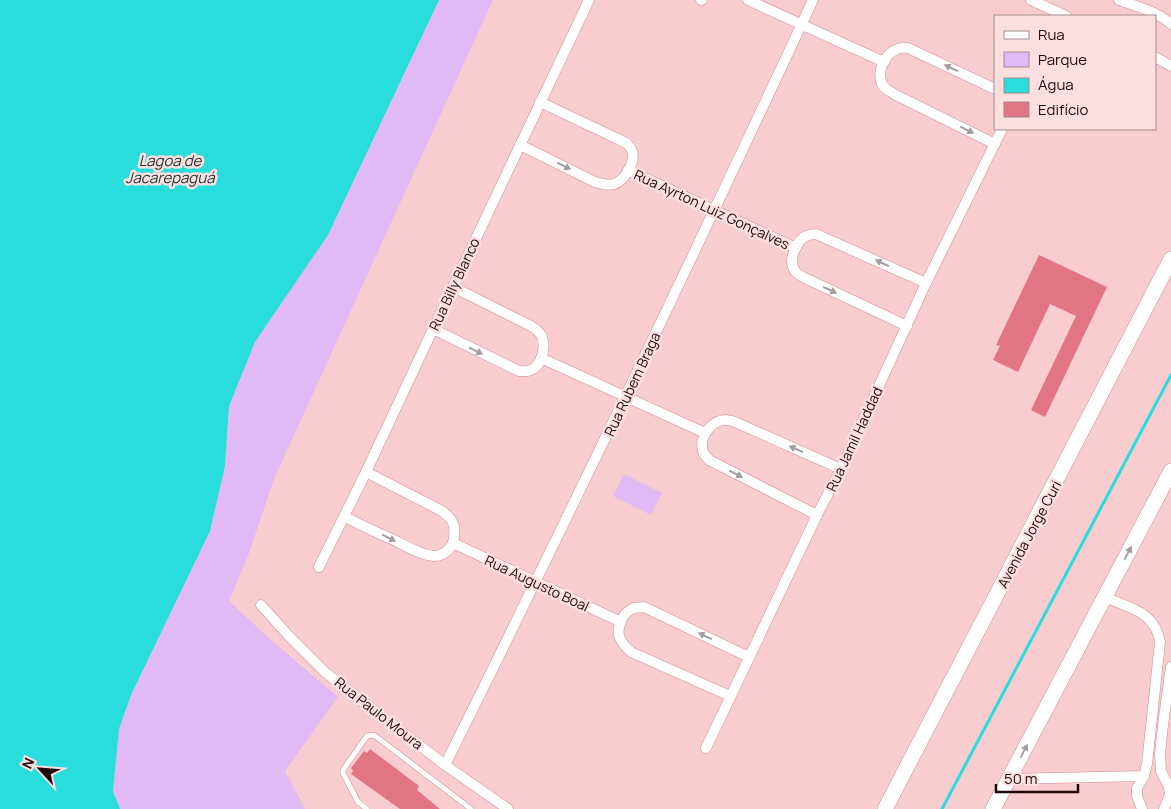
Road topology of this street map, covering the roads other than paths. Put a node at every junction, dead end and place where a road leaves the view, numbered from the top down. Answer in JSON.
{"nodes":[{"id":1,"x":589,"y":0,"type":"edge"},
{"id":2,"x":748,"y":0,"type":"edge"},
{"id":3,"x":813,"y":0,"type":"edge"},
{"id":4,"x":1031,"y":0,"type":"edge"},
{"id":5,"x":1119,"y":0,"type":"edge"},
{"id":6,"x":1132,"y":4,"type":"junction"},
{"id":7,"x":1064,"y":15,"type":"edge"},
{"id":8,"x":1136,"y":15,"type":"edge"},
{"id":9,"x":1155,"y":15,"type":"edge"},
{"id":10,"x":1158,"y":17,"type":"edge"},
{"id":11,"x":801,"y":24,"type":"junction"},
{"id":12,"x":1171,"y":24,"type":"edge"},
{"id":13,"x":1156,"y":58,"type":"edge"},
{"id":14,"x":884,"y":62,"type":"junction"},
{"id":15,"x":1171,"y":66,"type":"edge"},
{"id":16,"x":994,"y":89,"type":"edge"},
{"id":17,"x":540,"y":102,"type":"junction"},
{"id":18,"x":1002,"y":130,"type":"edge"},
{"id":19,"x":995,"y":144,"type":"junction"},
{"id":20,"x":520,"y":145,"type":"junction"},
{"id":21,"x":628,"y":170,"type":"junction"},
{"id":22,"x":714,"y":210,"type":"junction"},
{"id":23,"x":796,"y":248,"type":"junction"},
{"id":24,"x":1171,"y":259,"type":"edge"},
{"id":25,"x":926,"y":283,"type":"junction"},
{"id":26,"x":453,"y":287,"type":"junction"},
{"id":27,"x":907,"y":326,"type":"junction"},
{"id":28,"x":433,"y":329,"type":"junction"},
{"id":29,"x":541,"y":358,"type":"junction"},
{"id":30,"x":626,"y":397,"type":"junction"},
{"id":31,"x":705,"y":433,"type":"junction"},
{"id":32,"x":841,"y":469,"type":"junction"},
{"id":33,"x":1171,"y":470,"type":"edge"},
{"id":34,"x":366,"y":472,"type":"junction"},
{"id":35,"x":818,"y":514,"type":"junction"},
{"id":36,"x":345,"y":517,"type":"junction"},
{"id":37,"x":453,"y":543,"type":"junction"},
{"id":38,"x":319,"y":567,"type":"dead end"},
{"id":39,"x":536,"y":582,"type":"junction"},
{"id":40,"x":1105,"y":597,"type":"junction"},
{"id":41,"x":261,"y":605,"type":"dead end"},
{"id":42,"x":621,"y":622,"type":"junction"},
{"id":43,"x":749,"y":657,"type":"junction"},
{"id":44,"x":1171,"y":667,"type":"edge"},
{"id":45,"x":730,"y":696,"type":"junction"},
{"id":46,"x":706,"y":748,"type":"dead end"},
{"id":47,"x":446,"y":765,"type":"junction"},
{"id":48,"x":1144,"y":776,"type":"junction"},
{"id":49,"x":1009,"y":779,"type":"junction"},
{"id":50,"x":1168,"y":779,"type":"edge"},
{"id":51,"x":367,"y":809,"type":"edge"},
{"id":52,"x":471,"y":809,"type":"edge"},
{"id":53,"x":507,"y":809,"type":"edge"},
{"id":54,"x":885,"y":809,"type":"edge"},
{"id":55,"x":993,"y":809,"type":"edge"},
{"id":56,"x":1142,"y":809,"type":"edge"},
{"id":57,"x":1164,"y":809,"type":"edge"}],
"edges":[{"from":1,"to":17,"type":"street","name":"Rua Billy Blanco"},
{"from":2,"to":11,"type":"street"},
{"from":3,"to":11,"type":"street","name":"Rua Rubem Braga"},
{"from":4,"to":7,"type":"street"},
{"from":5,"to":6,"type":"street"},
{"from":6,"to":8,"type":"street"},
{"from":6,"to":9,"type":"street"},
{"from":10,"to":12,"type":"street"},
{"from":11,"to":14,"type":"street"},
{"from":11,"to":22,"type":"street","name":"Rua Rubem Braga"},
{"from":13,"to":15,"type":"street"},
{"from":16,"to":14,"type":"street","one_way":true},
{"from":14,"to":19,"type":"street","one_way":true},
{"from":17,"to":20,"type":"street","name":"Rua Billy Blanco"},
{"from":17,"to":21,"type":"street","name":"Rua Ayrton Luiz Gonçalves"},
{"from":18,"to":19,"type":"street","name":"Rua Jamil Haddad"},
{"from":19,"to":25,"type":"street","name":"Rua Jamil Haddad"},
{"from":20,"to":21,"type":"street","name":"Rua Ayrton Luiz Gonçalves","one_way":true},
{"from":20,"to":26,"type":"street","name":"Rua Billy Blanco"},
{"from":21,"to":22,"type":"street","name":"Rua Ayrton Luiz Gonçalves"},
{"from":22,"to":23,"type":"street","name":"Rua Ayrton Luiz Gonçalves"},
{"from":22,"to":30,"type":"street","name":"Rua Rubem Braga"},
{"from":25,"to":23,"type":"street","name":"Rua Ayrton Luiz Gonçalves","one_way":true},
{"from":23,"to":27,"type":"street","name":"Rua Ayrton Luiz Gonçalves","one_way":true},
{"from":24,"to":54,"type":"street","name":"Avenida Jorge Curi"},
{"from":25,"to":27,"type":"street","name":"Rua Jamil Haddad"},
{"from":26,"to":28,"type":"street","name":"Rua Billy Blanco"},
{"from":26,"to":29,"type":"street"},
{"from":27,"to":32,"type":"street","name":"Rua Jamil Haddad"},
{"from":28,"to":29,"type":"street","one_way":true},
{"from":28,"to":34,"type":"street","name":"Rua Billy Blanco"},
{"from":29,"to":30,"type":"street"},
{"from":30,"to":31,"type":"street"},
{"from":30,"to":39,"type":"street","name":"Rua Rubem Braga"},
{"from":32,"to":31,"type":"street","one_way":true},
{"from":31,"to":35,"type":"street","one_way":true},
{"from":32,"to":35,"type":"street","name":"Rua Jamil Haddad"},
{"from":40,"to":33,"type":"street","one_way":true},
{"from":34,"to":36,"type":"street","name":"Rua Billy Blanco"},
{"from":34,"to":37,"type":"street"},
{"from":35,"to":43,"type":"street","name":"Rua Jamil Haddad"},
{"from":36,"to":37,"type":"street","one_way":true},
{"from":36,"to":38,"type":"street","name":"Rua Billy Blanco"},
{"from":37,"to":39,"type":"street","name":"Rua Augusto Boal"},
{"from":39,"to":42,"type":"street","name":"Rua Augusto Boal"},
{"from":39,"to":47,"type":"street","name":"Rua Rubem Braga"},
{"from":40,"to":48,"type":"street"},
{"from":49,"to":40,"type":"street","one_way":true},
{"from":41,"to":47,"type":"street","name":"Rua Paulo Moura"},
{"from":43,"to":42,"type":"street","one_way":true},
{"from":42,"to":45,"type":"street"},
{"from":43,"to":45,"type":"street","name":"Rua Jamil Haddad"},
{"from":44,"to":50,"type":"street"},
{"from":45,"to":46,"type":"street","name":"Rua Jamil Haddad"},
{"from":47,"to":53,"type":"street","name":"Rua Paulo Moura"},
{"from":48,"to":49,"type":"street"},
{"from":48,"to":56,"type":"street"},
{"from":49,"to":55,"type":"street"},
{"from":50,"to":57,"type":"street"},
{"from":51,"to":52,"type":"lane"}]}
